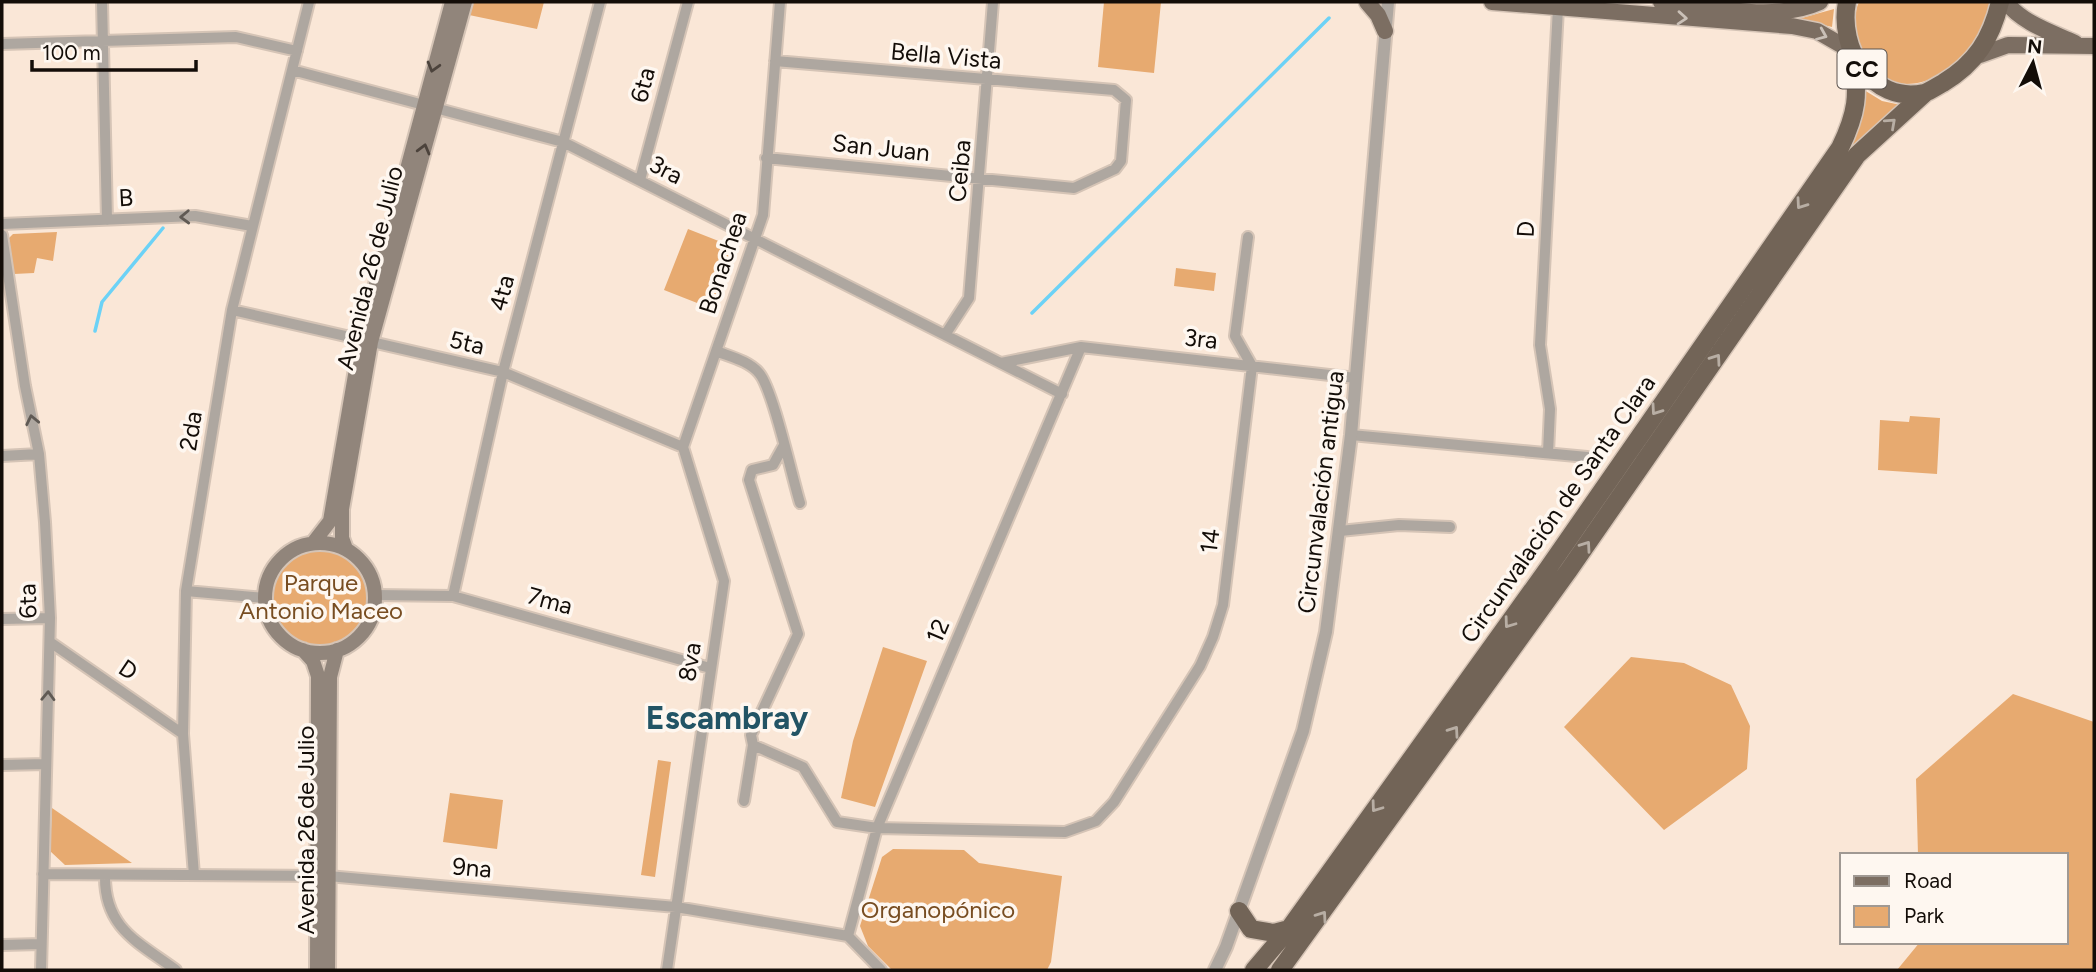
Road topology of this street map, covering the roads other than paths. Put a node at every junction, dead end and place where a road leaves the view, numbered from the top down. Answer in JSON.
{"nodes":[{"id":1,"x":102,"y":2,"type":"edge"},
{"id":2,"x":309,"y":2,"type":"edge"},
{"id":3,"x":452,"y":2,"type":"edge"},
{"id":4,"x":465,"y":2,"type":"edge"},
{"id":5,"x":600,"y":2,"type":"edge"},
{"id":6,"x":688,"y":2,"type":"edge"},
{"id":7,"x":780,"y":2,"type":"edge"},
{"id":8,"x":993,"y":2,"type":"edge"},
{"id":9,"x":1367,"y":2,"type":"edge"},
{"id":10,"x":1388,"y":2,"type":"edge"},
{"id":11,"x":1492,"y":2,"type":"edge"},
{"id":12,"x":1661,"y":2,"type":"edge"},
{"id":13,"x":1820,"y":2,"type":"edge"},
{"id":14,"x":1847,"y":2,"type":"edge"},
{"id":15,"x":2000,"y":2,"type":"edge"},
{"id":16,"x":2006,"y":2,"type":"edge"},
{"id":17,"x":1558,"y":8,"type":"junction"},
{"id":18,"x":1640,"y":8,"type":"edge"},
{"id":19,"x":1385,"y":31,"type":"junction"},
{"id":20,"x":103,"y":41,"type":"junction"},
{"id":21,"x":2,"y":44,"type":"edge"},
{"id":22,"x":2087,"y":46,"type":"edge"},
{"id":23,"x":297,"y":51,"type":"junction"},
{"id":24,"x":1851,"y":54,"type":"junction"},
{"id":25,"x":1979,"y":55,"type":"junction"},
{"id":26,"x":775,"y":61,"type":"junction"},
{"id":27,"x":292,"y":70,"type":"junction"},
{"id":28,"x":989,"y":81,"type":"junction"},
{"id":29,"x":1925,"y":93,"type":"junction"},
{"id":30,"x":429,"y":106,"type":"junction"},
{"id":31,"x":564,"y":142,"type":"junction"},
{"id":32,"x":766,"y":158,"type":"junction"},
{"id":33,"x":981,"y":179,"type":"junction"},
{"id":34,"x":639,"y":180,"type":"junction"},
{"id":35,"x":1074,"y":188,"type":"joint"},
{"id":36,"x":107,"y":220,"type":"junction"},
{"id":37,"x":2,"y":224,"type":"edge"},
{"id":38,"x":252,"y":226,"type":"junction"},
{"id":39,"x":2,"y":234,"type":"edge"},
{"id":40,"x":1248,"y":237,"type":"dead end"},
{"id":41,"x":755,"y":238,"type":"junction"},
{"id":42,"x":232,"y":310,"type":"junction"},
{"id":43,"x":944,"y":335,"type":"junction"},
{"id":44,"x":366,"y":341,"type":"junction"},
{"id":45,"x":1081,"y":346,"type":"junction"},
{"id":46,"x":716,"y":351,"type":"junction"},
{"id":47,"x":1001,"y":363,"type":"junction"},
{"id":48,"x":1252,"y":366,"type":"junction"},
{"id":49,"x":503,"y":372,"type":"junction"},
{"id":50,"x":1356,"y":378,"type":"junction"},
{"id":51,"x":1062,"y":394,"type":"junction"},
{"id":52,"x":1351,"y":435,"type":"junction"},
{"id":53,"x":683,"y":447,"type":"junction"},
{"id":54,"x":783,"y":447,"type":"junction"},
{"id":55,"x":1548,"y":453,"type":"junction"},
{"id":56,"x":39,"y":454,"type":"junction"},
{"id":57,"x":2,"y":456,"type":"edge"},
{"id":58,"x":1594,"y":463,"type":"dead end"},
{"id":59,"x":773,"y":465,"type":"junction"},
{"id":60,"x":789,"y":467,"type":"junction"},
{"id":61,"x":800,"y":503,"type":"dead end"},
{"id":62,"x":1450,"y":527,"type":"dead end"},
{"id":63,"x":1340,"y":531,"type":"junction"},
{"id":64,"x":313,"y":543,"type":"junction"},
{"id":65,"x":346,"y":549,"type":"junction"},
{"id":66,"x":186,"y":591,"type":"junction"},
{"id":67,"x":375,"y":594,"type":"junction"},
{"id":68,"x":453,"y":596,"type":"junction"},
{"id":69,"x":265,"y":598,"type":"junction"},
{"id":70,"x":50,"y":618,"type":"junction"},
{"id":71,"x":2,"y":619,"type":"edge"},
{"id":72,"x":50,"y":642,"type":"junction"},
{"id":73,"x":303,"y":650,"type":"junction"},
{"id":74,"x":337,"y":650,"type":"junction"},
{"id":75,"x":710,"y":668,"type":"junction"},
{"id":76,"x":184,"y":733,"type":"junction"},
{"id":77,"x":753,"y":745,"type":"junction"},
{"id":78,"x":46,"y":764,"type":"junction"},
{"id":79,"x":2,"y":765,"type":"edge"},
{"id":80,"x":744,"y":801,"type":"dead end"},
{"id":81,"x":877,"y":828,"type":"junction"},
{"id":82,"x":43,"y":874,"type":"junction"},
{"id":83,"x":105,"y":875,"type":"junction"},
{"id":84,"x":194,"y":875,"type":"junction"},
{"id":85,"x":322,"y":876,"type":"junction"},
{"id":86,"x":676,"y":907,"type":"junction"},
{"id":87,"x":1239,"y":911,"type":"junction"},
{"id":88,"x":1289,"y":929,"type":"junction"},
{"id":89,"x":848,"y":936,"type":"junction"},
{"id":90,"x":41,"y":944,"type":"junction"},
{"id":91,"x":2,"y":945,"type":"edge"},
{"id":92,"x":41,"y":970,"type":"edge"},
{"id":93,"x":176,"y":970,"type":"edge"},
{"id":94,"x":317,"y":970,"type":"edge"},
{"id":95,"x":328,"y":970,"type":"edge"},
{"id":96,"x":667,"y":970,"type":"edge"},
{"id":97,"x":881,"y":970,"type":"edge"},
{"id":98,"x":1214,"y":970,"type":"edge"},
{"id":99,"x":1254,"y":970,"type":"edge"},
{"id":100,"x":1280,"y":970,"type":"edge"}],
"edges":[{"from":1,"to":20,"type":"street"},
{"from":2,"to":23,"type":"street","name":"2da"},
{"from":3,"to":30,"type":"main road","name":"Avenida 26 de Julio","one_way":true},
{"from":4,"to":30,"type":"main road","name":"Avenida 26 de Julio"},
{"from":5,"to":31,"type":"street","name":"4ta"},
{"from":6,"to":34,"type":"street","name":"6ta"},
{"from":7,"to":26,"type":"street","name":"Bonachea"},
{"from":8,"to":28,"type":"street","name":"Ceiba"},
{"from":9,"to":19,"type":"main road"},
{"from":10,"to":19,"type":"street","name":"Circunvalación antigua"},
{"from":11,"to":17,"type":"main road","number":"CC"},
{"from":12,"to":13,"type":"main road"},
{"from":14,"to":24,"type":"highway","number":"CC"},
{"from":15,"to":25,"type":"highway"},
{"from":16,"to":22,"type":"main road"},
{"from":17,"to":18,"type":"main road","number":"CC"},
{"from":17,"to":55,"type":"street","name":"D"},
{"from":18,"to":24,"type":"main road","number":"CC","one_way":true},
{"from":19,"to":50,"type":"street","name":"Circunvalación antigua"},
{"from":20,"to":21,"type":"street"},
{"from":20,"to":23,"type":"street"},
{"from":20,"to":36,"type":"street"},
{"from":22,"to":25,"type":"main road"},
{"from":23,"to":27,"type":"street","name":"2da"},
{"from":24,"to":29,"type":"highway","number":"CC"},
{"from":24,"to":88,"type":"highway","name":"Circunvalación de Santa Clara","one_way":true},
{"from":25,"to":29,"type":"highway","name":"Circunvalación de Santa Clara"},
{"from":26,"to":28,"type":"street","name":"Bella Vista"},
{"from":26,"to":32,"type":"street","name":"Bonachea"},
{"from":27,"to":30,"type":"street","name":"3ra"},
{"from":27,"to":38,"type":"street","name":"2da"},
{"from":28,"to":33,"type":"street","name":"Ceiba"},
{"from":28,"to":35,"type":"street","name":"Bella Vista"},
{"from":100,"to":29,"type":"highway","name":"Circunvalación de Santa Clara","one_way":true},
{"from":30,"to":31,"type":"street","name":"3ra"},
{"from":30,"to":44,"type":"main road","name":"Avenida 26 de Julio"},
{"from":31,"to":34,"type":"street","name":"3ra"},
{"from":31,"to":49,"type":"street","name":"4ta"},
{"from":32,"to":33,"type":"street","name":"San Juan"},
{"from":32,"to":41,"type":"street","name":"Bonachea"},
{"from":33,"to":35,"type":"street","name":"San Juan"},
{"from":33,"to":43,"type":"street","name":"Ceiba"},
{"from":34,"to":41,"type":"street","name":"3ra"},
{"from":36,"to":37,"type":"street","name":"B"},
{"from":38,"to":36,"type":"street","name":"B","one_way":true},
{"from":38,"to":42,"type":"street","name":"2da"},
{"from":56,"to":39,"type":"street","name":"6ta","one_way":true},
{"from":40,"to":48,"type":"street"},
{"from":41,"to":43,"type":"street","name":"3ra"},
{"from":41,"to":46,"type":"street","name":"Bonachea"},
{"from":42,"to":44,"type":"street","name":"5ta"},
{"from":42,"to":66,"type":"street","name":"2da"},
{"from":43,"to":47,"type":"street","name":"3ra"},
{"from":44,"to":49,"type":"street","name":"5ta"},
{"from":44,"to":64,"type":"main road","name":"Avenida 26 de Julio"},
{"from":44,"to":65,"type":"main road","name":"Avenida 26 de Julio"},
{"from":45,"to":47,"type":"street","name":"3ra"},
{"from":45,"to":48,"type":"street","name":"3ra"},
{"from":45,"to":51,"type":"street","name":"12"},
{"from":46,"to":53,"type":"street","name":"Bonachea"},
{"from":46,"to":54,"type":"street"},
{"from":47,"to":51,"type":"street","name":"3ra"},
{"from":48,"to":50,"type":"street","name":"3ra"},
{"from":48,"to":81,"type":"street","name":"14"},
{"from":49,"to":53,"type":"street","name":"5ta"},
{"from":49,"to":68,"type":"street","name":"4ta"},
{"from":50,"to":52,"type":"street","name":"Circunvalación antigua"},
{"from":51,"to":81,"type":"street","name":"12"},
{"from":52,"to":55,"type":"street"},
{"from":52,"to":63,"type":"street","name":"Circunvalación antigua"},
{"from":53,"to":75,"type":"street","name":"8va"},
{"from":54,"to":59,"type":"street"},
{"from":54,"to":60,"type":"street"},
{"from":55,"to":58,"type":"street"},
{"from":56,"to":57,"type":"street"},
{"from":56,"to":70,"type":"street","name":"6ta"},
{"from":59,"to":60,"type":"street"},
{"from":59,"to":77,"type":"street"},
{"from":60,"to":61,"type":"street"},
{"from":62,"to":63,"type":"street"},
{"from":63,"to":87,"type":"street","name":"Circunvalación antigua"},
{"from":64,"to":65,"type":"main road"},
{"from":64,"to":69,"type":"main road"},
{"from":65,"to":67,"type":"main road"},
{"from":66,"to":69,"type":"street"},
{"from":66,"to":76,"type":"street","name":"2da"},
{"from":67,"to":68,"type":"street","name":"7ma"},
{"from":67,"to":74,"type":"main road"},
{"from":68,"to":75,"type":"street","name":"7ma"},
{"from":69,"to":73,"type":"main road"},
{"from":70,"to":71,"type":"street"},
{"from":70,"to":72,"type":"street","name":"6ta"},
{"from":72,"to":76,"type":"street","name":"D"},
{"from":78,"to":72,"type":"street","name":"6ta","one_way":true},
{"from":73,"to":74,"type":"main road"},
{"from":73,"to":85,"type":"main road","name":"Avenida 26 de Julio"},
{"from":74,"to":85,"type":"main road","name":"Avenida 26 de Julio"},
{"from":75,"to":86,"type":"street","name":"8va"},
{"from":76,"to":84,"type":"street","name":"2da"},
{"from":77,"to":80,"type":"street"},
{"from":77,"to":81,"type":"street"},
{"from":78,"to":79,"type":"street"},
{"from":78,"to":82,"type":"street","name":"6ta"},
{"from":81,"to":89,"type":"street","name":"12"},
{"from":82,"to":83,"type":"street","name":"9na"},
{"from":82,"to":90,"type":"street","name":"6ta"},
{"from":83,"to":84,"type":"street","name":"9na"},
{"from":83,"to":93,"type":"street"},
{"from":84,"to":85,"type":"street","name":"9na"},
{"from":85,"to":86,"type":"street","name":"9na"},
{"from":85,"to":94,"type":"main road","name":"Avenida 26 de Julio"},
{"from":85,"to":95,"type":"main road","name":"Avenida 26 de Julio"},
{"from":86,"to":89,"type":"street","name":"9na"},
{"from":86,"to":96,"type":"street","name":"8va"},
{"from":87,"to":88,"type":"highway"},
{"from":87,"to":98,"type":"street","name":"Circunvalación antigua"},
{"from":88,"to":99,"type":"highway","name":"Circunvalación de Santa Clara"},
{"from":89,"to":97,"type":"street"},
{"from":90,"to":91,"type":"street"},
{"from":90,"to":92,"type":"street","name":"6ta"}]}
